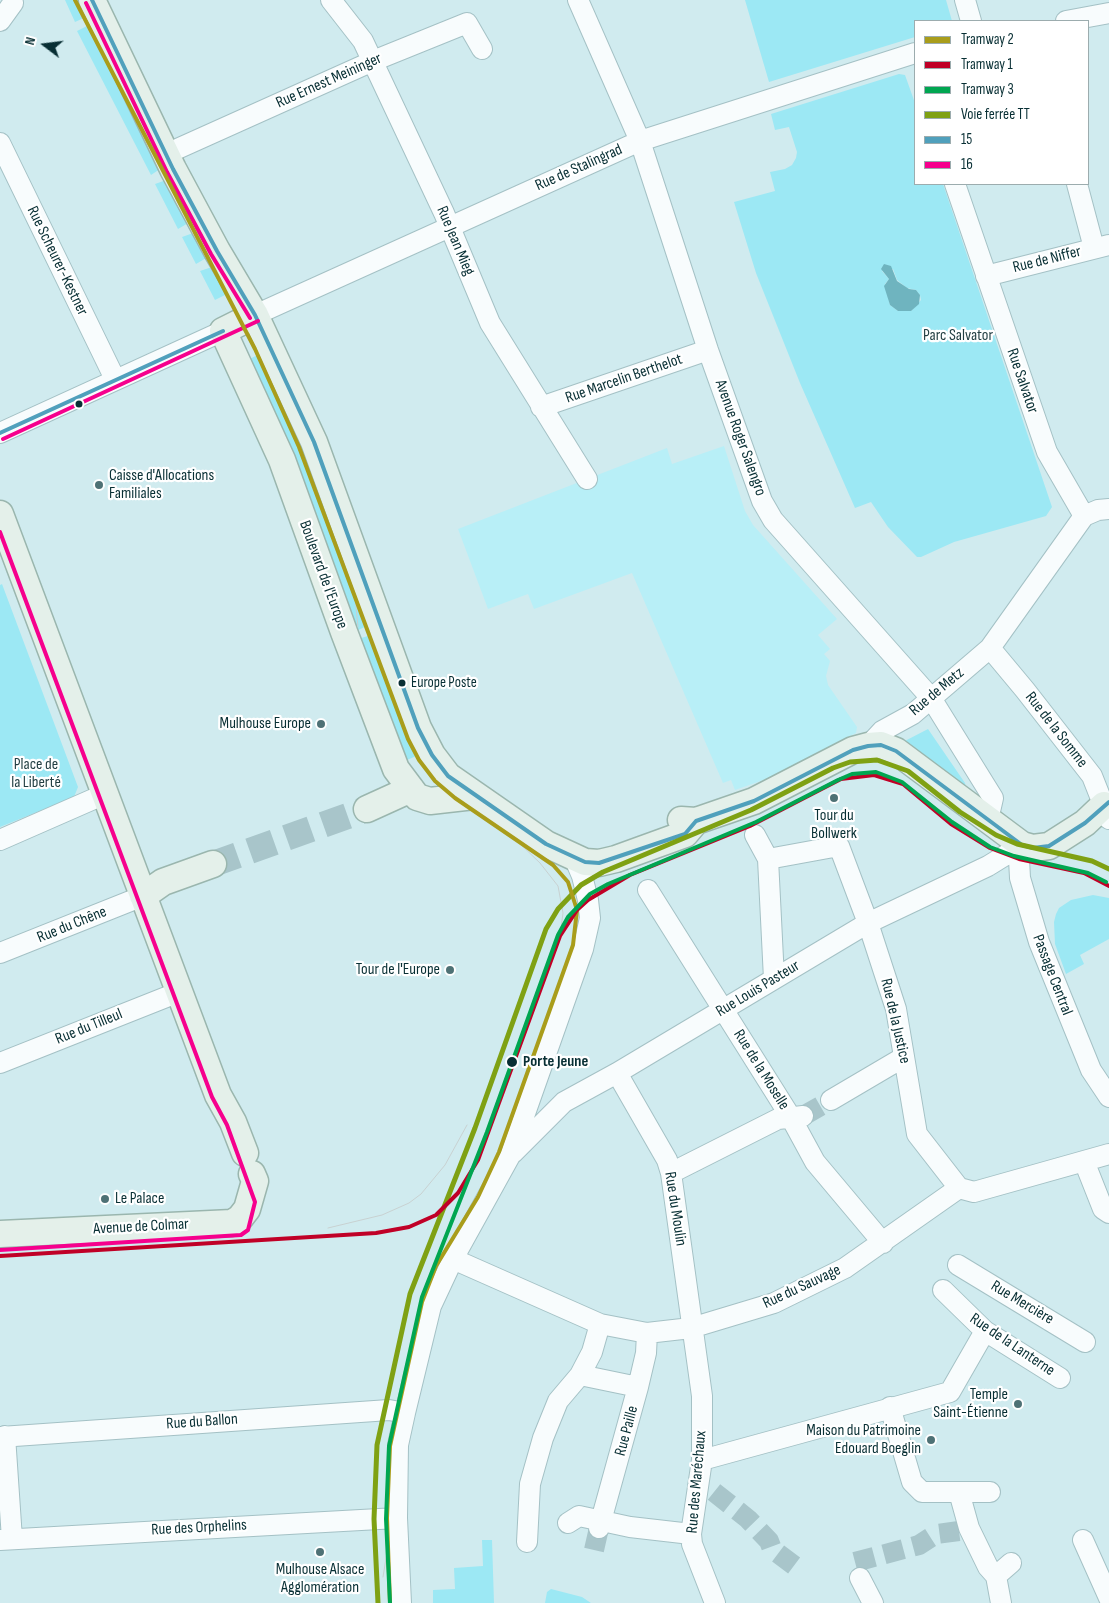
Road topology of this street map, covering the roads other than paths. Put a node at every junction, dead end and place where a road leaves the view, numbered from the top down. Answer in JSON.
{"nodes":[{"id":1,"x":331,"y":0,"type":"edge"},
{"id":2,"x":578,"y":0,"type":"edge"},
{"id":3,"x":965,"y":0,"type":"edge"},
{"id":4,"x":94,"y":1,"type":"edge"},
{"id":5,"x":13,"y":3,"type":"dead end"},
{"id":6,"x":1096,"y":9,"type":"edge"},
{"id":7,"x":971,"y":20,"type":"edge"},
{"id":8,"x":1068,"y":20,"type":"edge"},
{"id":9,"x":0,"y":21,"type":"edge"},
{"id":10,"x":482,"y":49,"type":"dead end"},
{"id":11,"x":914,"y":59,"type":"edge"},
{"id":12,"x":373,"y":61,"type":"junction"},
{"id":13,"x":640,"y":141,"type":"junction"},
{"id":14,"x":0,"y":143,"type":"edge"},
{"id":15,"x":166,"y":154,"type":"junction"},
{"id":16,"x":955,"y":185,"type":"edge"},
{"id":17,"x":1077,"y":185,"type":"edge"},
{"id":18,"x":448,"y":226,"type":"junction"},
{"id":19,"x":1102,"y":246,"type":"edge"},
{"id":20,"x":986,"y":276,"type":"junction"},
{"id":21,"x":255,"y":315,"type":"junction"},
{"id":22,"x":222,"y":331,"type":"junction"},
{"id":23,"x":708,"y":350,"type":"junction"},
{"id":24,"x":115,"y":379,"type":"junction"},
{"id":25,"x":541,"y":407,"type":"junction"},
{"id":26,"x":0,"y":433,"type":"edge"},
{"id":27,"x":587,"y":479,"type":"dead end"},
{"id":28,"x":1097,"y":512,"type":"edge"},
{"id":29,"x":0,"y":514,"type":"edge"},
{"id":30,"x":8,"y":558,"type":"edge"},
{"id":31,"x":990,"y":648,"type":"junction"},
{"id":32,"x":931,"y":698,"type":"junction"},
{"id":33,"x":868,"y":746,"type":"junction"},
{"id":34,"x":411,"y":789,"type":"junction"},
{"id":35,"x":105,"y":794,"type":"junction"},
{"id":36,"x":474,"y":796,"type":"junction"},
{"id":37,"x":367,"y":809,"type":"tunnel mouth"},
{"id":38,"x":1107,"y":809,"type":"edge"},
{"id":39,"x":988,"y":820,"type":"junction"},
{"id":40,"x":755,"y":834,"type":"dead end"},
{"id":41,"x":0,"y":840,"type":"edge"},
{"id":42,"x":1022,"y":846,"type":"junction"},
{"id":43,"x":573,"y":855,"type":"junction"},
{"id":44,"x":768,"y":859,"type":"junction"},
{"id":45,"x":213,"y":864,"type":"tunnel mouth"},
{"id":46,"x":648,"y":890,"type":"dead end"},
{"id":47,"x":144,"y":896,"type":"junction"},
{"id":48,"x":868,"y":923,"type":"junction"},
{"id":49,"x":0,"y":953,"type":"edge"},
{"id":50,"x":774,"y":980,"type":"junction"},
{"id":51,"x":179,"y":992,"type":"junction"},
{"id":52,"x":723,"y":1009,"type":"junction"},
{"id":53,"x":904,"y":1057,"type":"junction"},
{"id":54,"x":0,"y":1063,"type":"edge"},
{"id":55,"x":617,"y":1073,"type":"junction"},
{"id":56,"x":1109,"y":1097,"type":"edge"},
{"id":57,"x":831,"y":1100,"type":"tunnel mouth"},
{"id":58,"x":798,"y":1117,"type":"junction"},
{"id":59,"x":1109,"y":1154,"type":"edge"},
{"id":60,"x":510,"y":1156,"type":"junction"},
{"id":61,"x":1084,"y":1161,"type":"junction"},
{"id":62,"x":671,"y":1173,"type":"junction"},
{"id":63,"x":959,"y":1188,"type":"junction"},
{"id":64,"x":1109,"y":1213,"type":"edge"},
{"id":65,"x":0,"y":1234,"type":"edge"},
{"id":66,"x":883,"y":1243,"type":"junction"},
{"id":67,"x":453,"y":1259,"type":"junction"},
{"id":68,"x":958,"y":1265,"type":"dead end"},
{"id":69,"x":943,"y":1290,"type":"dead end"},
{"id":70,"x":600,"y":1324,"type":"junction"},
{"id":71,"x":691,"y":1328,"type":"junction"},
{"id":72,"x":985,"y":1331,"type":"junction"},
{"id":73,"x":647,"y":1333,"type":"junction"},
{"id":74,"x":1085,"y":1342,"type":"dead end"},
{"id":75,"x":580,"y":1375,"type":"junction"},
{"id":76,"x":1060,"y":1378,"type":"dead end"},
{"id":77,"x":638,"y":1387,"type":"junction"},
{"id":78,"x":890,"y":1407,"type":"junction"},
{"id":79,"x":404,"y":1413,"type":"junction"},
{"id":80,"x":2,"y":1436,"type":"edge"},
{"id":81,"x":702,"y":1460,"type":"junction"},
{"id":82,"x":959,"y":1492,"type":"junction"},
{"id":83,"x":990,"y":1492,"type":"dead end"},
{"id":84,"x":397,"y":1518,"type":"junction"},
{"id":85,"x":568,"y":1523,"type":"dead end"},
{"id":86,"x":600,"y":1524,"type":"junction"},
{"id":87,"x":691,"y":1534,"type":"junction"},
{"id":88,"x":6,"y":1539,"type":"edge"},
{"id":89,"x":1083,"y":1540,"type":"dead end"},
{"id":90,"x":527,"y":1542,"type":"dead end"},
{"id":91,"x":1011,"y":1563,"type":"dead end"},
{"id":92,"x":996,"y":1576,"type":"junction"},
{"id":93,"x":860,"y":1578,"type":"dead end"},
{"id":94,"x":1109,"y":1598,"type":"edge"},
{"id":95,"x":998,"y":1602,"type":"edge"},
{"id":96,"x":401,"y":1603,"type":"edge"},
{"id":97,"x":715,"y":1603,"type":"edge"},
{"id":98,"x":873,"y":1603,"type":"edge"}],
"edges":[{"from":1,"to":12,"type":"street","name":"Rue Jean Mieg"},
{"from":2,"to":13,"type":"street","name":"Avenue Roger Salengro"},
{"from":3,"to":7,"type":"street"},
{"from":4,"to":15,"type":"main road"},
{"from":5,"to":9,"type":"street"},
{"from":6,"to":8,"type":"street"},
{"from":10,"to":12,"type":"street","name":"Rue Ernest Meininger"},
{"from":11,"to":13,"type":"street","name":"Rue de Stalingrad"},
{"from":12,"to":15,"type":"street","name":"Rue Ernest Meininger"},
{"from":12,"to":18,"type":"street","name":"Rue Jean Mieg"},
{"from":13,"to":18,"type":"street","name":"Rue de Stalingrad"},
{"from":13,"to":23,"type":"street","name":"Avenue Roger Salengro"},
{"from":14,"to":24,"type":"street","name":"Rue Scheurer-Kestner"},
{"from":15,"to":21,"type":"main road"},
{"from":16,"to":20,"type":"street","name":"Rue Salvator"},
{"from":17,"to":19,"type":"street"},
{"from":18,"to":21,"type":"street","name":"Rue de Stalingrad"},
{"from":18,"to":25,"type":"street","name":"Rue Jean Mieg"},
{"from":19,"to":20,"type":"street","name":"Rue de Niffer"},
{"from":20,"to":28,"type":"street","name":"Rue Salvator"},
{"from":21,"to":22,"type":"main road"},
{"from":21,"to":36,"type":"main road"},
{"from":22,"to":24,"type":"street"},
{"from":22,"to":34,"type":"main road","name":"Boulevard de l'Europe"},
{"from":23,"to":25,"type":"street","name":"Rue Marcelin Berthelot"},
{"from":23,"to":32,"type":"street","name":"Avenue Roger Salengro"},
{"from":24,"to":26,"type":"street"},
{"from":25,"to":27,"type":"street","name":"Rue Jean Mieg"},
{"from":28,"to":31,"type":"street","name":"Rue de Metz"},
{"from":29,"to":30,"type":"main road"},
{"from":30,"to":35,"type":"main road"},
{"from":31,"to":32,"type":"street","name":"Rue de Metz"},
{"from":31,"to":38,"type":"street","name":"Rue de la Somme"},
{"from":32,"to":33,"type":"street","name":"Rue de Metz"},
{"from":32,"to":39,"type":"street","name":"Avenue Roger Salengro"},
{"from":33,"to":39,"type":"main road"},
{"from":33,"to":43,"type":"main road","name":"Rue de Metz"},
{"from":34,"to":36,"type":"main road","name":"Boulevard de l'Europe"},
{"from":34,"to":37,"type":"main road"},
{"from":35,"to":41,"type":"street"},
{"from":35,"to":47,"type":"main road"},
{"from":36,"to":43,"type":"main road"},
{"from":38,"to":42,"type":"main road","name":"Rue Louis Pasteur"},
{"from":39,"to":42,"type":"main road"},
{"from":40,"to":44,"type":"street"},
{"from":42,"to":48,"type":"street","name":"Rue Louis Pasteur"},
{"from":42,"to":56,"type":"street","name":"Passage Central"},
{"from":43,"to":60,"type":"street"},
{"from":44,"to":48,"type":"street","name":"Rue de la Justice"},
{"from":44,"to":50,"type":"street"},
{"from":45,"to":47,"type":"main road"},
{"from":46,"to":52,"type":"street","name":"Rue de la Moselle"},
{"from":47,"to":49,"type":"street","name":"Rue du Chêne"},
{"from":47,"to":51,"type":"main road"},
{"from":48,"to":50,"type":"street","name":"Rue Louis Pasteur"},
{"from":48,"to":53,"type":"street","name":"Rue de la Justice"},
{"from":50,"to":52,"type":"street","name":"Rue Louis Pasteur"},
{"from":51,"to":54,"type":"street","name":"Rue du Tilleul"},
{"from":51,"to":65,"type":"main road","name":"Avenue de Colmar"},
{"from":52,"to":55,"type":"street","name":"Rue Louis Pasteur"},
{"from":52,"to":58,"type":"street","name":"Rue de la Moselle"},
{"from":53,"to":57,"type":"street"},
{"from":53,"to":63,"type":"street","name":"Rue de la Justice"},
{"from":55,"to":60,"type":"street","name":"Rue Louis Pasteur"},
{"from":55,"to":62,"type":"street","name":"Rue du Moulin"},
{"from":58,"to":62,"type":"street"},
{"from":58,"to":66,"type":"street","name":"Rue de la Moselle"},
{"from":59,"to":61,"type":"street"},
{"from":60,"to":67,"type":"street"},
{"from":61,"to":63,"type":"street"},
{"from":61,"to":64,"type":"street"},
{"from":62,"to":71,"type":"street","name":"Rue du Moulin"},
{"from":63,"to":66,"type":"street","name":"Rue du Sauvage"},
{"from":66,"to":71,"type":"street","name":"Rue du Sauvage"},
{"from":67,"to":70,"type":"street","name":"Rue du Sauvage"},
{"from":67,"to":79,"type":"street"},
{"from":68,"to":74,"type":"street","name":"Rue Mercière"},
{"from":69,"to":72,"type":"street","name":"Rue de la Lanterne"},
{"from":70,"to":73,"type":"street","name":"Rue du Sauvage"},
{"from":70,"to":75,"type":"street"},
{"from":71,"to":73,"type":"street","name":"Rue du Sauvage"},
{"from":71,"to":81,"type":"street","name":"Rue des Maréchaux"},
{"from":72,"to":76,"type":"street","name":"Rue de la Lanterne"},
{"from":72,"to":78,"type":"street"},
{"from":73,"to":77,"type":"street","name":"Rue Paille"},
{"from":75,"to":77,"type":"street"},
{"from":75,"to":90,"type":"street"},
{"from":77,"to":86,"type":"street","name":"Rue Paille"},
{"from":78,"to":81,"type":"street"},
{"from":78,"to":82,"type":"street"},
{"from":79,"to":80,"type":"street","name":"Rue du Ballon"},
{"from":79,"to":84,"type":"street"},
{"from":80,"to":88,"type":"street"},
{"from":81,"to":87,"type":"street","name":"Rue des Maréchaux"},
{"from":82,"to":83,"type":"street"},
{"from":82,"to":92,"type":"street"},
{"from":84,"to":88,"type":"street","name":"Rue des Orphelins"},
{"from":84,"to":96,"type":"street"},
{"from":85,"to":86,"type":"street"},
{"from":86,"to":87,"type":"street"},
{"from":87,"to":97,"type":"street","name":"Rue des Maréchaux"},
{"from":89,"to":94,"type":"street"},
{"from":91,"to":92,"type":"street"},
{"from":92,"to":95,"type":"street"},
{"from":93,"to":98,"type":"street"}]}
